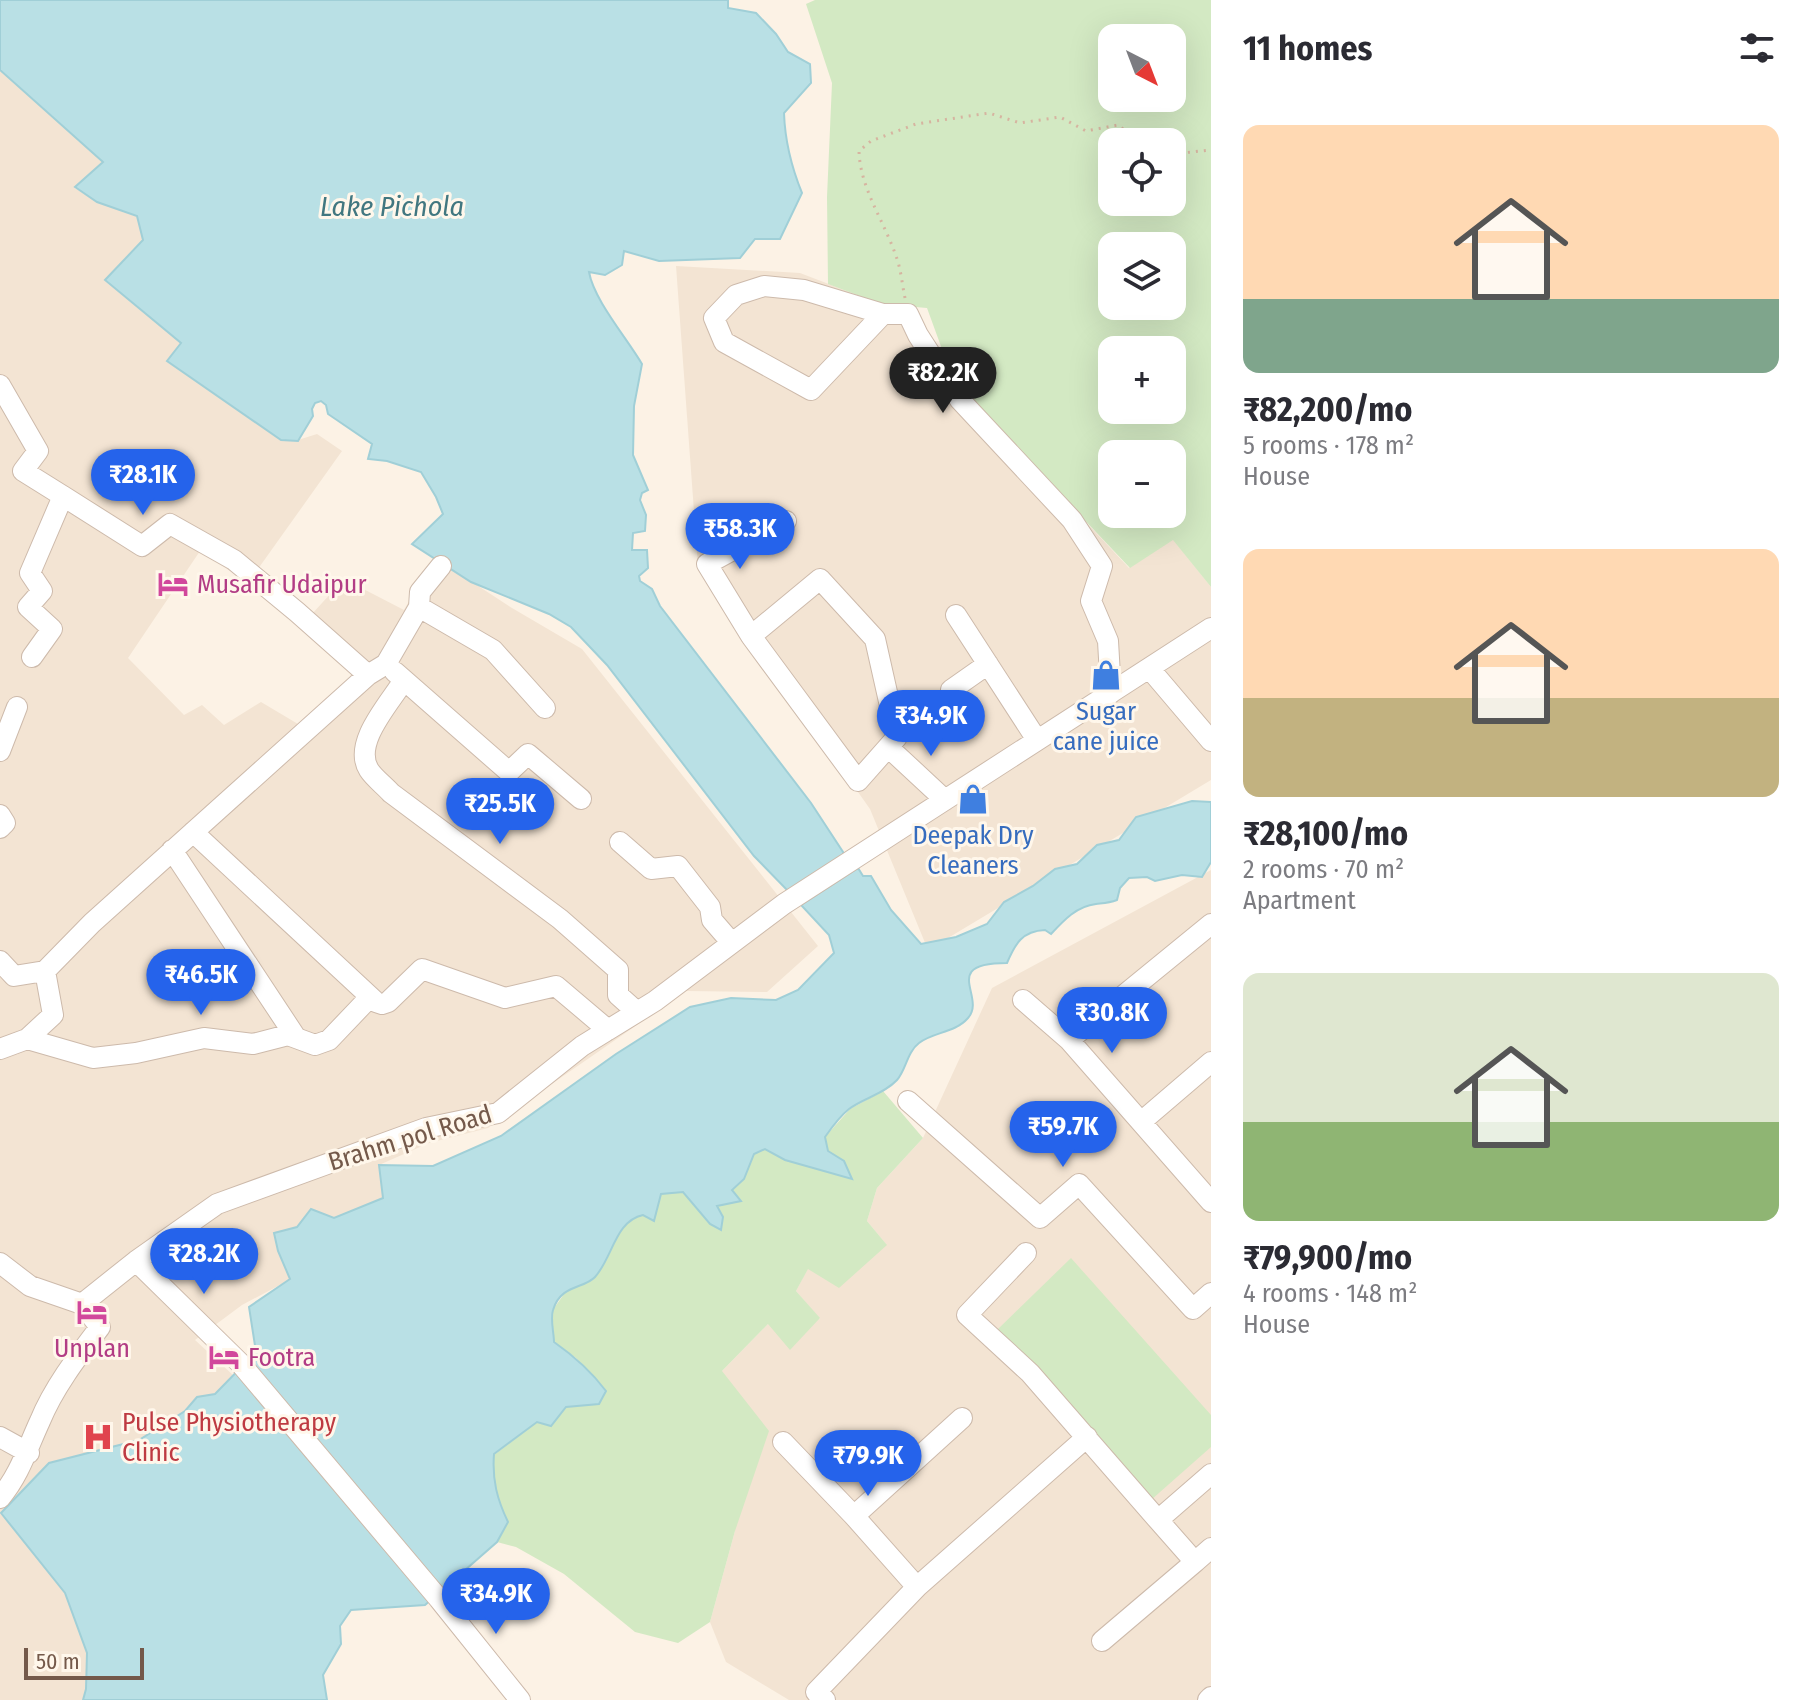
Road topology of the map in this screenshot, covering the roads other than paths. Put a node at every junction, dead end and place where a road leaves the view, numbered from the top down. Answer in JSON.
{"nodes":[{"id":1,"x":883,"y":314,"type":"junction"},
{"id":2,"x":0,"y":385,"type":"edge"},
{"id":3,"x":63,"y":496,"type":"junction"},
{"id":4,"x":786,"y":521,"type":"dead end"},
{"id":5,"x":441,"y":566,"type":"dead end"},
{"id":6,"x":419,"y":607,"type":"junction"},
{"id":7,"x":956,"y":615,"type":"dead end"},
{"id":8,"x":1211,"y":628,"type":"edge"},
{"id":9,"x":751,"y":636,"type":"junction"},
{"id":10,"x":32,"y":657,"type":"dead end"},
{"id":11,"x":988,"y":664,"type":"junction"},
{"id":12,"x":1149,"y":668,"type":"junction"},
{"id":13,"x":377,"y":670,"type":"junction"},
{"id":14,"x":404,"y":680,"type":"junction"},
{"id":15,"x":951,"y":690,"type":"dead end"},
{"id":16,"x":1111,"y":693,"type":"junction"},
{"id":17,"x":17,"y":707,"type":"dead end"},
{"id":18,"x":545,"y":708,"type":"dead end"},
{"id":19,"x":1037,"y":740,"type":"junction"},
{"id":20,"x":1211,"y":741,"type":"edge"},
{"id":21,"x":888,"y":747,"type":"junction"},
{"id":22,"x":0,"y":751,"type":"edge"},
{"id":23,"x":581,"y":799,"type":"dead end"},
{"id":24,"x":945,"y":800,"type":"junction"},
{"id":25,"x":0,"y":815,"type":"edge"},
{"id":26,"x":0,"y":828,"type":"edge"},
{"id":27,"x":193,"y":832,"type":"junction"},
{"id":28,"x":620,"y":842,"type":"dead end"},
{"id":29,"x":172,"y":850,"type":"junction"},
{"id":30,"x":1211,"y":924,"type":"edge"},
{"id":31,"x":731,"y":942,"type":"junction"},
{"id":32,"x":0,"y":961,"type":"edge"},
{"id":33,"x":45,"y":971,"type":"junction"},
{"id":34,"x":370,"y":997,"type":"junction"},
{"id":35,"x":1023,"y":1000,"type":"dead end"},
{"id":36,"x":637,"y":1012,"type":"junction"},
{"id":37,"x":608,"y":1030,"type":"junction"},
{"id":38,"x":295,"y":1036,"type":"junction"},
{"id":39,"x":27,"y":1039,"type":"junction"},
{"id":40,"x":1069,"y":1040,"type":"junction"},
{"id":41,"x":0,"y":1049,"type":"edge"},
{"id":42,"x":1211,"y":1062,"type":"edge"},
{"id":43,"x":908,"y":1101,"type":"dead end"},
{"id":44,"x":1141,"y":1122,"type":"junction"},
{"id":45,"x":1209,"y":1197,"type":"edge"},
{"id":46,"x":1026,"y":1253,"type":"dead end"},
{"id":47,"x":136,"y":1261,"type":"junction"},
{"id":48,"x":0,"y":1263,"type":"edge"},
{"id":49,"x":1211,"y":1293,"type":"edge"},
{"id":50,"x":82,"y":1304,"type":"junction"},
{"id":51,"x":962,"y":1418,"type":"dead end"},
{"id":52,"x":0,"y":1437,"type":"edge"},
{"id":53,"x":1087,"y":1437,"type":"junction"},
{"id":54,"x":783,"y":1442,"type":"dead end"},
{"id":55,"x":29,"y":1453,"type":"junction"},
{"id":56,"x":1211,"y":1474,"type":"edge"},
{"id":57,"x":0,"y":1498,"type":"edge"},
{"id":58,"x":854,"y":1516,"type":"junction"},
{"id":59,"x":1158,"y":1520,"type":"junction"},
{"id":60,"x":1211,"y":1548,"type":"edge"},
{"id":61,"x":1195,"y":1562,"type":"junction"},
{"id":62,"x":917,"y":1587,"type":"junction"},
{"id":63,"x":1102,"y":1641,"type":"dead end"},
{"id":64,"x":520,"y":1700,"type":"edge"},
{"id":65,"x":825,"y":1700,"type":"edge"}],
"edges":[{"from":1,"to":1,"type":"street"},
{"from":1,"to":16,"type":"street"},
{"from":2,"to":3,"type":"street"},
{"from":3,"to":10,"type":"street"},
{"from":3,"to":13,"type":"street"},
{"from":4,"to":9,"type":"street"},
{"from":5,"to":6,"type":"street"},
{"from":6,"to":13,"type":"street"},
{"from":6,"to":18,"type":"street"},
{"from":7,"to":11,"type":"street"},
{"from":8,"to":12,"type":"street","name":"Brahm pol Road"},
{"from":9,"to":21,"type":"street"},
{"from":9,"to":21,"type":"street"},
{"from":11,"to":15,"type":"street"},
{"from":11,"to":19,"type":"street"},
{"from":12,"to":16,"type":"street","name":"Brahm pol Road"},
{"from":12,"to":20,"type":"street"},
{"from":13,"to":14,"type":"street"},
{"from":13,"to":27,"type":"street"},
{"from":14,"to":23,"type":"street"},
{"from":14,"to":36,"type":"street"},
{"from":16,"to":19,"type":"street","name":"Brahm pol Road"},
{"from":17,"to":22,"type":"street"},
{"from":19,"to":24,"type":"street","name":"Brahm pol Road"},
{"from":21,"to":24,"type":"street"},
{"from":24,"to":31,"type":"street","name":"Brahm pol Road"},
{"from":25,"to":26,"type":"street"},
{"from":27,"to":29,"type":"street"},
{"from":27,"to":34,"type":"street"},
{"from":28,"to":31,"type":"street"},
{"from":29,"to":33,"type":"street"},
{"from":29,"to":38,"type":"street"},
{"from":30,"to":40,"type":"street"},
{"from":31,"to":36,"type":"street","name":"Brahm pol Road"},
{"from":32,"to":33,"type":"street"},
{"from":33,"to":39,"type":"street"},
{"from":34,"to":37,"type":"street"},
{"from":34,"to":38,"type":"street"},
{"from":35,"to":40,"type":"street"},
{"from":36,"to":37,"type":"street","name":"Brahm pol Road"},
{"from":37,"to":47,"type":"street","name":"Brahm pol Road"},
{"from":38,"to":39,"type":"street"},
{"from":39,"to":41,"type":"street"},
{"from":40,"to":44,"type":"street"},
{"from":42,"to":44,"type":"street"},
{"from":43,"to":49,"type":"street"},
{"from":44,"to":45,"type":"street"},
{"from":46,"to":53,"type":"street"},
{"from":47,"to":50,"type":"street","name":"Brahm pol Road"},
{"from":47,"to":64,"type":"street"},
{"from":48,"to":50,"type":"street"},
{"from":50,"to":55,"type":"street"},
{"from":51,"to":58,"type":"street"},
{"from":52,"to":55,"type":"street"},
{"from":53,"to":59,"type":"street"},
{"from":53,"to":62,"type":"street"},
{"from":54,"to":58,"type":"street"},
{"from":55,"to":57,"type":"street"},
{"from":56,"to":59,"type":"street"},
{"from":58,"to":62,"type":"street"},
{"from":59,"to":61,"type":"street"},
{"from":60,"to":61,"type":"street"},
{"from":61,"to":63,"type":"street"},
{"from":62,"to":65,"type":"street"}]}
